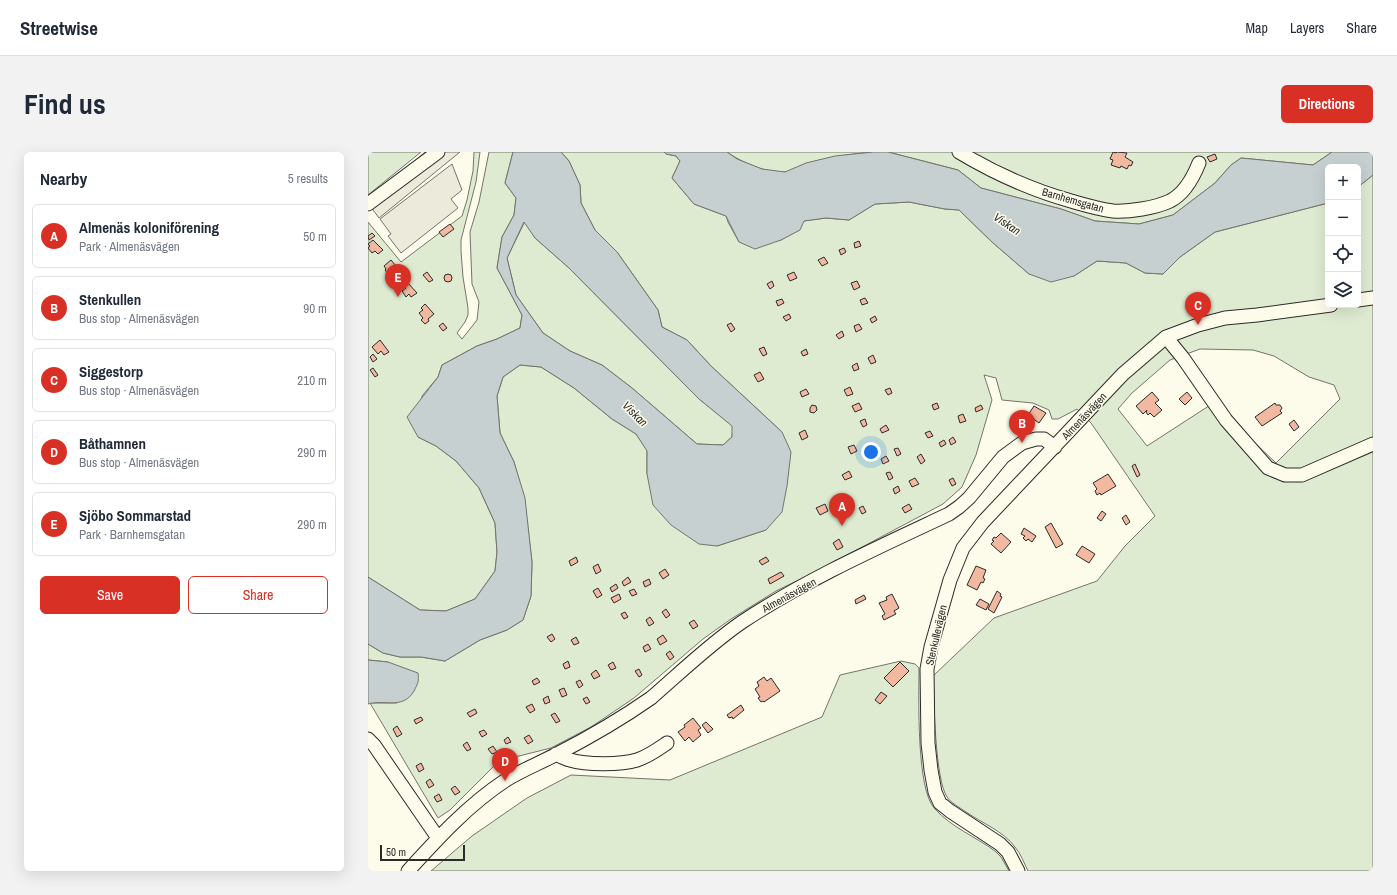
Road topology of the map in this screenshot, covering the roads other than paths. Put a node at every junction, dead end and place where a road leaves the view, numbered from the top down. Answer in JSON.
{"nodes":[{"id":1,"x":438,"y":152,"type":"edge"},
{"id":2,"x":959,"y":152,"type":"edge"},
{"id":3,"x":1199,"y":163,"type":"dead end"},
{"id":4,"x":368,"y":204,"type":"edge"},
{"id":5,"x":1373,"y":298,"type":"edge"},
{"id":6,"x":1361,"y":300,"type":"edge"},
{"id":7,"x":1325,"y":306,"type":"edge"},
{"id":8,"x":1166,"y":337,"type":"junction"},
{"id":9,"x":1373,"y":444,"type":"edge"},
{"id":10,"x":1055,"y":447,"type":"junction"},
{"id":11,"x":368,"y":740,"type":"edge"},
{"id":12,"x":667,"y":743,"type":"dead end"},
{"id":13,"x":556,"y":754,"type":"junction"},
{"id":14,"x":438,"y":838,"type":"junction"},
{"id":15,"x":408,"y":871,"type":"edge"},
{"id":16,"x":1018,"y":871,"type":"edge"}],
"edges":[{"from":1,"to":4,"type":"street"},
{"from":2,"to":3,"type":"street","name":"Barnhemsgatan"},
{"from":5,"to":6,"type":"street"},
{"from":7,"to":8,"type":"street","name":"Almenäsvägen"},
{"from":8,"to":9,"type":"street"},
{"from":8,"to":10,"type":"street","name":"Almenäsvägen"},
{"from":10,"to":13,"type":"street","name":"Almenäsvägen"},
{"from":10,"to":16,"type":"street","name":"Stenkullevägen"},
{"from":11,"to":14,"type":"street"},
{"from":12,"to":13,"type":"street"},
{"from":13,"to":14,"type":"street","name":"Almenäsvägen"},
{"from":14,"to":15,"type":"street","name":"Almenäsvägen"}]}
